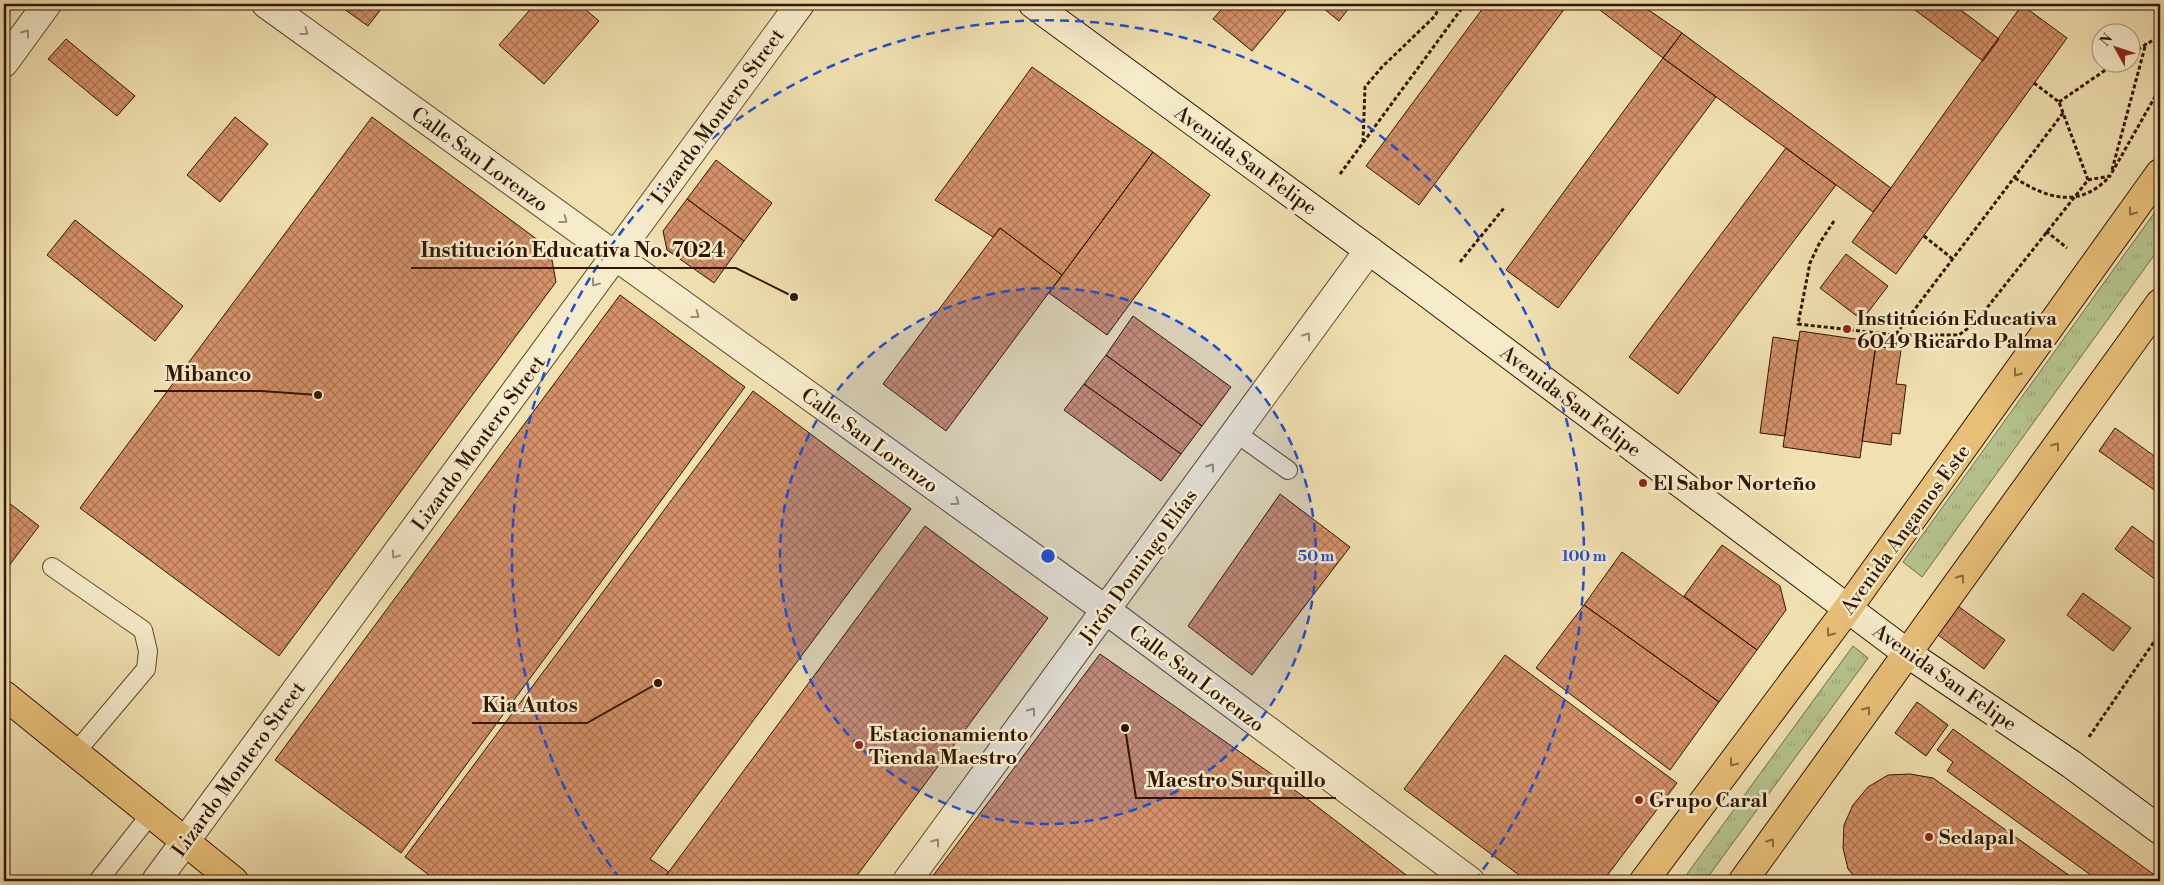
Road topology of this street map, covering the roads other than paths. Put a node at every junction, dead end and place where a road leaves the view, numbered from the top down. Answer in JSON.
{"nodes":[{"id":1,"x":47,"y":4,"type":"edge"},
{"id":2,"x":266,"y":4,"type":"edge"},
{"id":3,"x":800,"y":4,"type":"edge"},
{"id":4,"x":1033,"y":4,"type":"edge"},
{"id":5,"x":4,"y":63,"type":"edge"},
{"id":6,"x":2160,"y":173,"type":"edge"},
{"id":7,"x":1369,"y":250,"type":"junction"},
{"id":8,"x":615,"y":256,"type":"junction"},
{"id":9,"x":2160,"y":303,"type":"edge"},
{"id":10,"x":1236,"y":432,"type":"junction"},
{"id":11,"x":1288,"y":470,"type":"dead end"},
{"id":12,"x":52,"y":567,"type":"dead end"},
{"id":13,"x":1848,"y":608,"type":"junction"},
{"id":14,"x":1106,"y":610,"type":"junction"},
{"id":15,"x":1908,"y":652,"type":"junction"},
{"id":16,"x":4,"y":696,"type":"edge"},
{"id":17,"x":74,"y":753,"type":"junction"},
{"id":18,"x":150,"y":815,"type":"junction"},
{"id":19,"x":2160,"y":830,"type":"edge"},
{"id":20,"x":184,"y":842,"type":"junction"},
{"id":21,"x":98,"y":881,"type":"edge"},
{"id":22,"x":156,"y":881,"type":"edge"},
{"id":23,"x":234,"y":881,"type":"edge"},
{"id":24,"x":907,"y":881,"type":"edge"},
{"id":25,"x":1470,"y":881,"type":"edge"},
{"id":26,"x":1644,"y":881,"type":"edge"},
{"id":27,"x":1742,"y":881,"type":"edge"}],
"edges":[{"from":5,"to":1,"type":"street","one_way":true},
{"from":2,"to":8,"type":"street","name":"Calle San Lorenzo","one_way":true},
{"from":3,"to":8,"type":"street","name":"Lizardo Montero Street"},
{"from":4,"to":7,"type":"street","name":"Avenida San Felipe"},
{"from":6,"to":13,"type":"main road","name":"Avenida Angamos Este","one_way":true},
{"from":10,"to":7,"type":"street","name":"Jirón Domingo Elías","one_way":true},
{"from":7,"to":13,"type":"street","name":"Avenida San Felipe"},
{"from":8,"to":14,"type":"street","name":"Calle San Lorenzo","one_way":true},
{"from":8,"to":20,"type":"street","name":"Lizardo Montero Street","one_way":true},
{"from":15,"to":9,"type":"main road","one_way":true},
{"from":10,"to":11,"type":"lane"},
{"from":14,"to":10,"type":"street","name":"Jirón Domingo Elías","one_way":true},
{"from":12,"to":17,"type":"lane"},
{"from":13,"to":15,"type":"street","name":"Avenida San Felipe"},
{"from":13,"to":26,"type":"main road","name":"Avenida Angamos Este","one_way":true},
{"from":24,"to":14,"type":"street","name":"Jirón Domingo Elías","one_way":true},
{"from":14,"to":25,"type":"street","name":"Calle San Lorenzo"},
{"from":15,"to":19,"type":"street","name":"Avenida San Felipe"},
{"from":27,"to":15,"type":"main road","one_way":true},
{"from":16,"to":17,"type":"main road"},
{"from":17,"to":18,"type":"main road"},
{"from":18,"to":20,"type":"main road"},
{"from":18,"to":21,"type":"lane"},
{"from":20,"to":22,"type":"street","name":"Lizardo Montero Street"},
{"from":20,"to":23,"type":"main road"}]}
